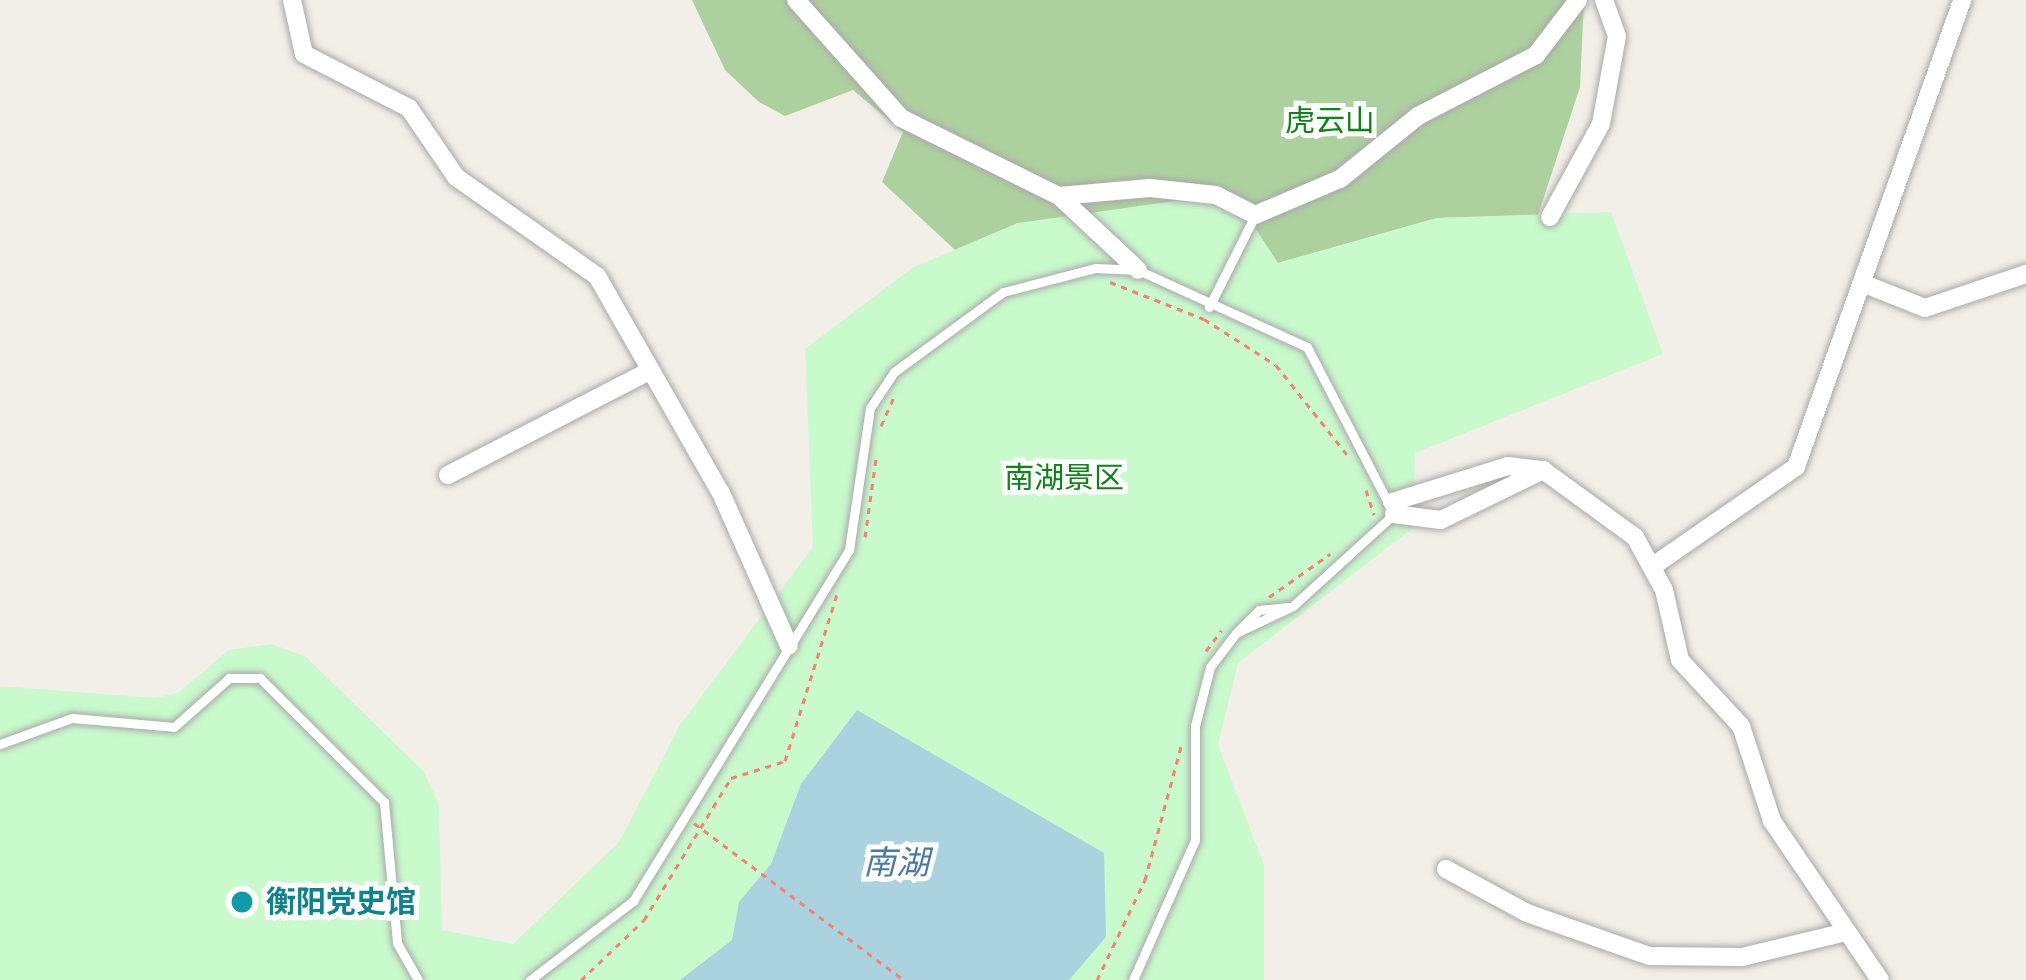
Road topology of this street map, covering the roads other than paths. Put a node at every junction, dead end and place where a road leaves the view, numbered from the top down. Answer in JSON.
{"nodes":[{"id":1,"x":292,"y":0,"type":"edge"},
{"id":2,"x":796,"y":0,"type":"edge"},
{"id":3,"x":1578,"y":0,"type":"edge"},
{"id":4,"x":1604,"y":0,"type":"edge"},
{"id":5,"x":1962,"y":0,"type":"edge"},
{"id":6,"x":1059,"y":196,"type":"junction"},
{"id":7,"x":1255,"y":215,"type":"junction"},
{"id":8,"x":1550,"y":217,"type":"dead end"},
{"id":9,"x":1138,"y":270,"type":"junction"},
{"id":10,"x":2026,"y":274,"type":"edge"},
{"id":11,"x":1867,"y":285,"type":"junction"},
{"id":12,"x":1209,"y":307,"type":"junction"},
{"id":13,"x":644,"y":374,"type":"junction"},
{"id":14,"x":448,"y":475,"type":"dead end"},
{"id":15,"x":1387,"y":513,"type":"junction"},
{"id":16,"x":1653,"y":566,"type":"junction"},
{"id":17,"x":789,"y":646,"type":"junction"},
{"id":18,"x":0,"y":745,"type":"edge"},
{"id":19,"x":1446,"y":869,"type":"dead end"},
{"id":20,"x":1846,"y":932,"type":"junction"},
{"id":21,"x":418,"y":980,"type":"edge"},
{"id":22,"x":530,"y":980,"type":"edge"},
{"id":23,"x":1133,"y":980,"type":"edge"},
{"id":24,"x":1880,"y":980,"type":"edge"}],
"edges":[{"from":1,"to":13,"type":"street"},
{"from":2,"to":6,"type":"street"},
{"from":3,"to":7,"type":"street"},
{"from":4,"to":8,"type":"street"},
{"from":5,"to":11,"type":"street"},
{"from":6,"to":7,"type":"street"},
{"from":6,"to":9,"type":"street"},
{"from":7,"to":12,"type":"lane"},
{"from":9,"to":12,"type":"lane"},
{"from":9,"to":17,"type":"lane"},
{"from":10,"to":11,"type":"street"},
{"from":11,"to":16,"type":"street"},
{"from":12,"to":15,"type":"lane"},
{"from":13,"to":14,"type":"street"},
{"from":13,"to":17,"type":"street"},
{"from":15,"to":16,"type":"street"},
{"from":15,"to":23,"type":"lane"},
{"from":16,"to":20,"type":"street"},
{"from":17,"to":22,"type":"lane"},
{"from":18,"to":21,"type":"lane"},
{"from":19,"to":20,"type":"street"},
{"from":20,"to":24,"type":"street"}]}
